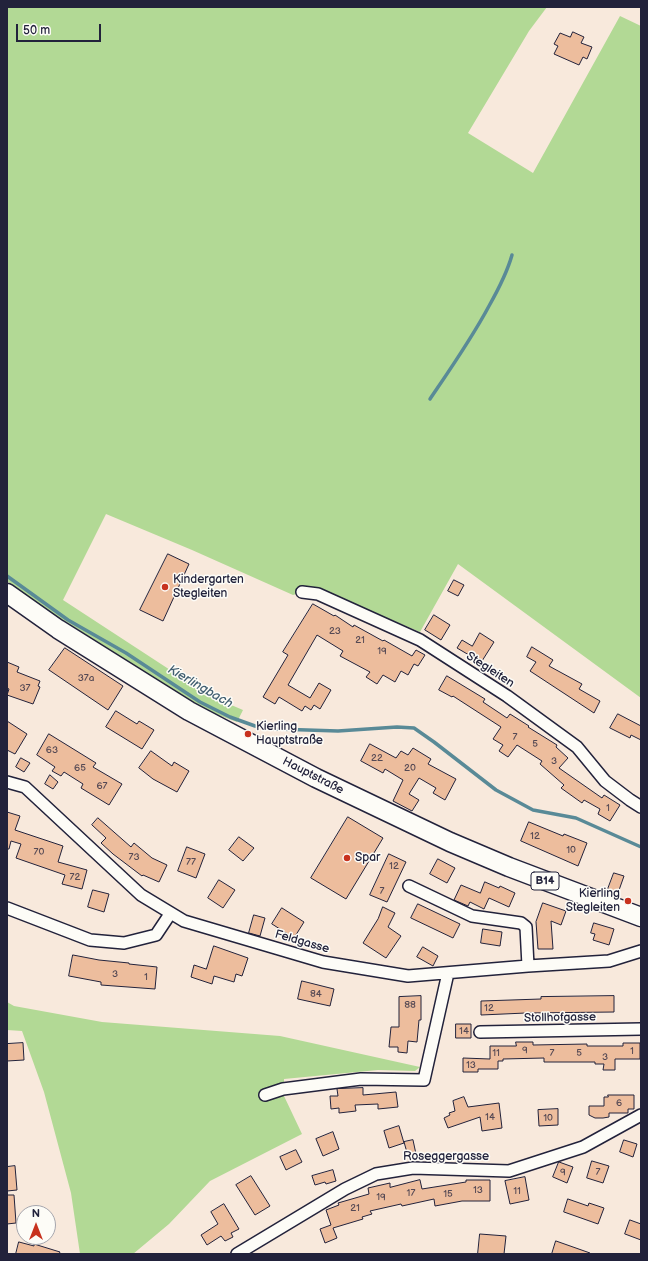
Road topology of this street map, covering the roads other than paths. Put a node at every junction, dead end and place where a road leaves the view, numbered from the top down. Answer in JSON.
{"nodes":[{"id":1,"x":302,"y":592,"type":"dead end"},
{"id":2,"x":7,"y":593,"type":"edge"},
{"id":3,"x":7,"y":782,"type":"edge"},
{"id":4,"x":641,"y":807,"type":"edge"},
{"id":5,"x":409,"y":886,"type":"dead end"},
{"id":6,"x":7,"y":908,"type":"edge"},
{"id":7,"x":170,"y":914,"type":"junction"},
{"id":8,"x":641,"y":917,"type":"edge"},
{"id":9,"x":641,"y":951,"type":"edge"},
{"id":10,"x":528,"y":966,"type":"junction"},
{"id":11,"x":448,"y":973,"type":"junction"},
{"id":12,"x":641,"y":1029,"type":"edge"},
{"id":13,"x":480,"y":1032,"type":"dead end"},
{"id":14,"x":265,"y":1095,"type":"dead end"},
{"id":15,"x":641,"y":1115,"type":"edge"},
{"id":16,"x":237,"y":1254,"type":"edge"}],
"edges":[{"from":1,"to":4,"type":"street","name":"Stegleiten"},
{"from":2,"to":8,"type":"main road","name":"Hauptstraße","number":"B14"},
{"from":3,"to":7,"type":"street","name":"Feldgasse"},
{"from":5,"to":10,"type":"street"},
{"from":6,"to":7,"type":"street"},
{"from":7,"to":11,"type":"street","name":"Feldgasse"},
{"from":9,"to":10,"type":"street","name":"Feldgasse"},
{"from":10,"to":11,"type":"street","name":"Feldgasse"},
{"from":11,"to":14,"type":"street"},
{"from":12,"to":13,"type":"street","name":"Stollhofgasse"},
{"from":15,"to":16,"type":"street","name":"Roseggergasse"}]}
